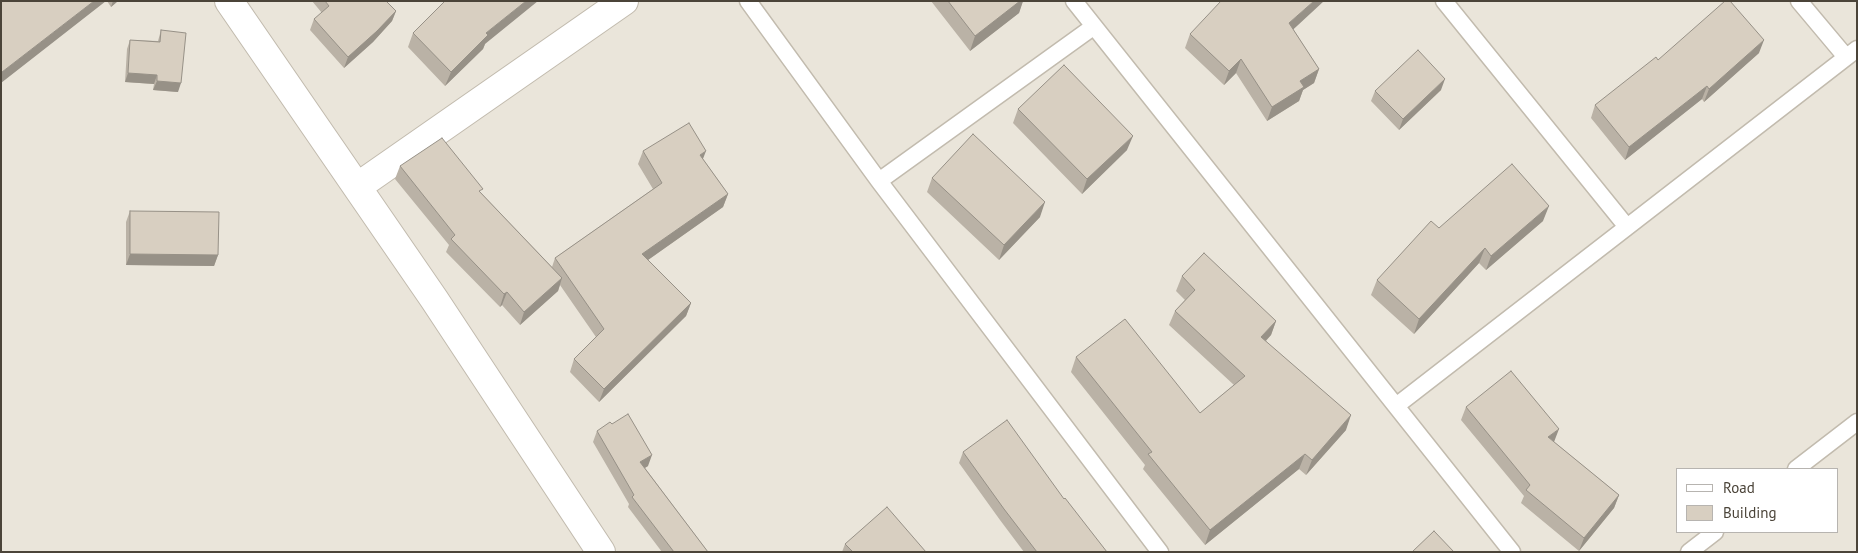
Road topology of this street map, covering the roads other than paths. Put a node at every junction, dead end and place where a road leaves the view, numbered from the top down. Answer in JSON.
{"nodes":[{"id":1,"x":229,"y":1,"type":"edge"},
{"id":2,"x":624,"y":1,"type":"edge"},
{"id":3,"x":748,"y":1,"type":"edge"},
{"id":4,"x":1074,"y":1,"type":"edge"},
{"id":5,"x":1444,"y":1,"type":"edge"},
{"id":6,"x":1799,"y":1,"type":"edge"},
{"id":7,"x":1093,"y":27,"type":"junction"},
{"id":8,"x":1852,"y":53,"type":"edge"},
{"id":9,"x":879,"y":181,"type":"junction"},
{"id":10,"x":357,"y":187,"type":"junction"},
{"id":11,"x":1627,"y":227,"type":"junction"},
{"id":12,"x":1396,"y":406,"type":"junction"},
{"id":13,"x":1857,"y":422,"type":"edge"},
{"id":14,"x":1797,"y":468,"type":"edge"},
{"id":15,"x":1714,"y":533,"type":"edge"},
{"id":16,"x":601,"y":552,"type":"edge"},
{"id":17,"x":1160,"y":552,"type":"edge"},
{"id":18,"x":1512,"y":552,"type":"edge"},
{"id":19,"x":1689,"y":552,"type":"edge"}],
"edges":[{"from":1,"to":10,"type":"street"},
{"from":2,"to":10,"type":"street"},
{"from":3,"to":9,"type":"lane"},
{"from":4,"to":7,"type":"lane"},
{"from":5,"to":11,"type":"lane"},
{"from":6,"to":8,"type":"lane"},
{"from":7,"to":9,"type":"lane"},
{"from":7,"to":12,"type":"lane"},
{"from":8,"to":11,"type":"lane"},
{"from":9,"to":17,"type":"lane"},
{"from":10,"to":16,"type":"street"},
{"from":11,"to":12,"type":"lane"},
{"from":12,"to":18,"type":"lane"},
{"from":13,"to":14,"type":"lane"},
{"from":15,"to":19,"type":"lane"}]}
